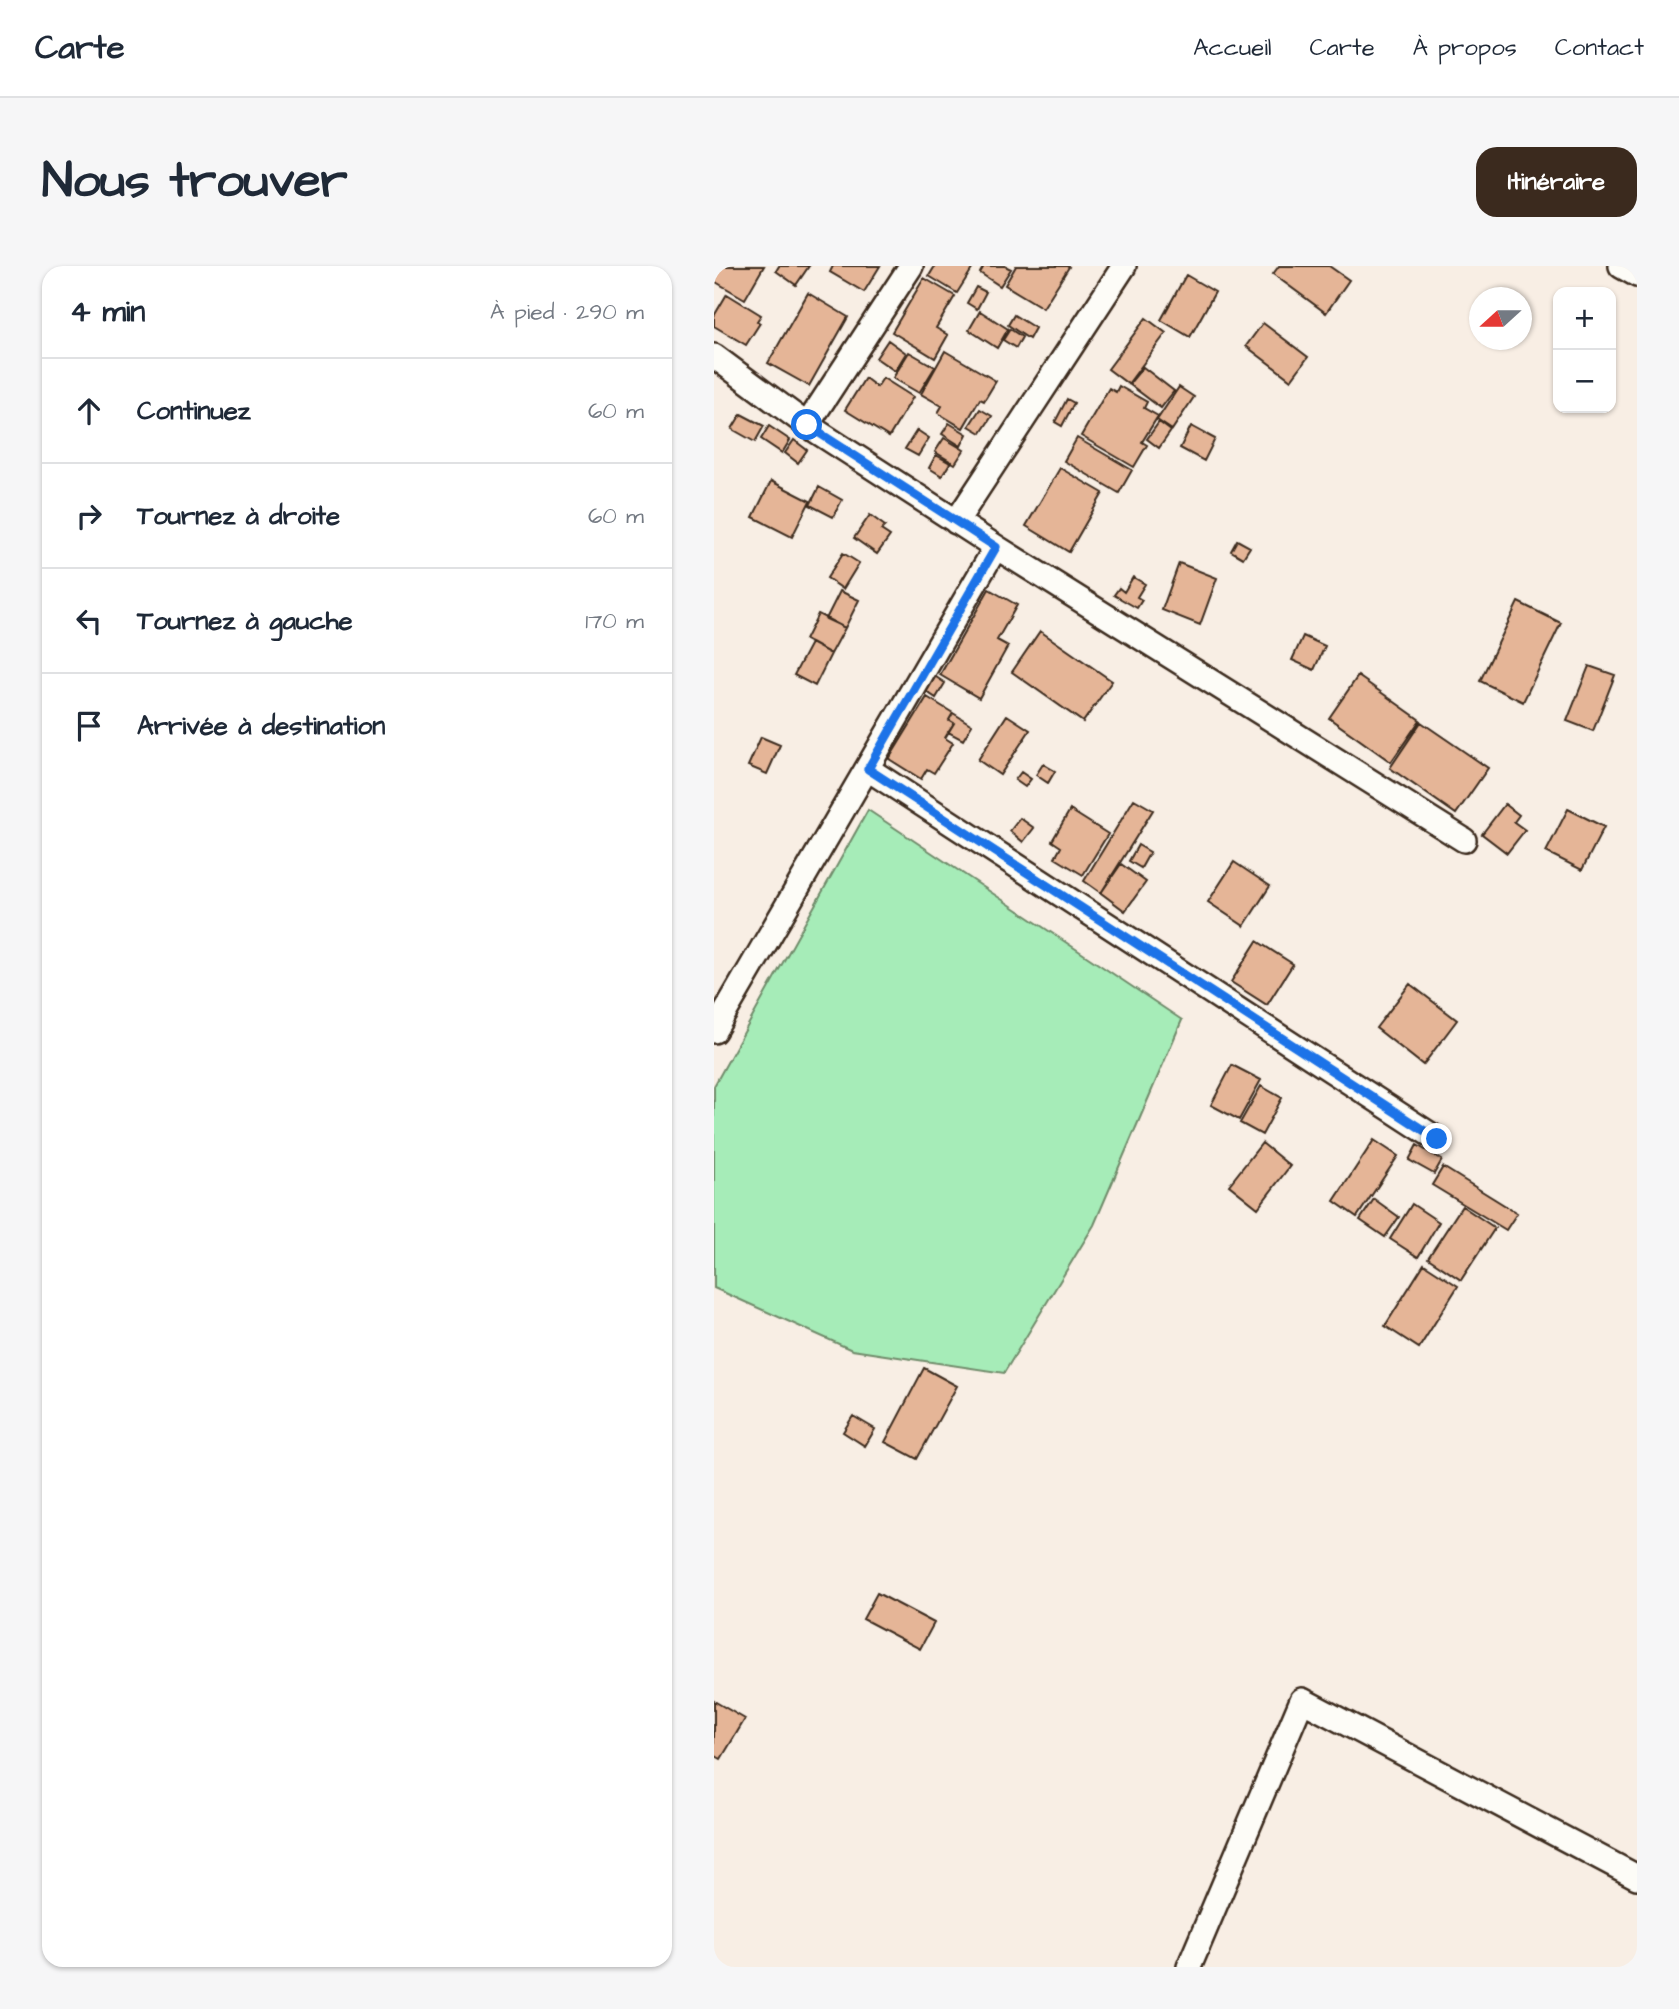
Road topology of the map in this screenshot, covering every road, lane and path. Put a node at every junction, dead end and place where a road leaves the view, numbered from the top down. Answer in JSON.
{"nodes":[{"id":1,"x":911,"y":266,"type":"edge"},
{"id":2,"x":1124,"y":266,"type":"edge"},
{"id":3,"x":1621,"y":266,"type":"edge"},
{"id":4,"x":1637,"y":275,"type":"edge"},
{"id":5,"x":714,"y":356,"type":"edge"},
{"id":6,"x":807,"y":425,"type":"junction"},
{"id":7,"x":956,"y":522,"type":"junction"},
{"id":8,"x":996,"y":547,"type":"junction"},
{"id":9,"x":868,"y":769,"type":"junction"},
{"id":10,"x":1464,"y":840,"type":"dead end"},
{"id":11,"x":714,"y":1031,"type":"edge"},
{"id":12,"x":1437,"y":1139,"type":"dead end"},
{"id":13,"x":1637,"y":1877,"type":"edge"},
{"id":14,"x":1189,"y":1967,"type":"edge"}],
"edges":[{"from":1,"to":6,"type":"street"},
{"from":2,"to":7,"type":"street"},
{"from":3,"to":4,"type":"street"},
{"from":5,"to":6,"type":"street"},
{"from":6,"to":7,"type":"street"},
{"from":7,"to":8,"type":"street"},
{"from":8,"to":9,"type":"street"},
{"from":8,"to":10,"type":"street"},
{"from":9,"to":11,"type":"street"},
{"from":9,"to":12,"type":"street"},
{"from":13,"to":14,"type":"street"}]}
